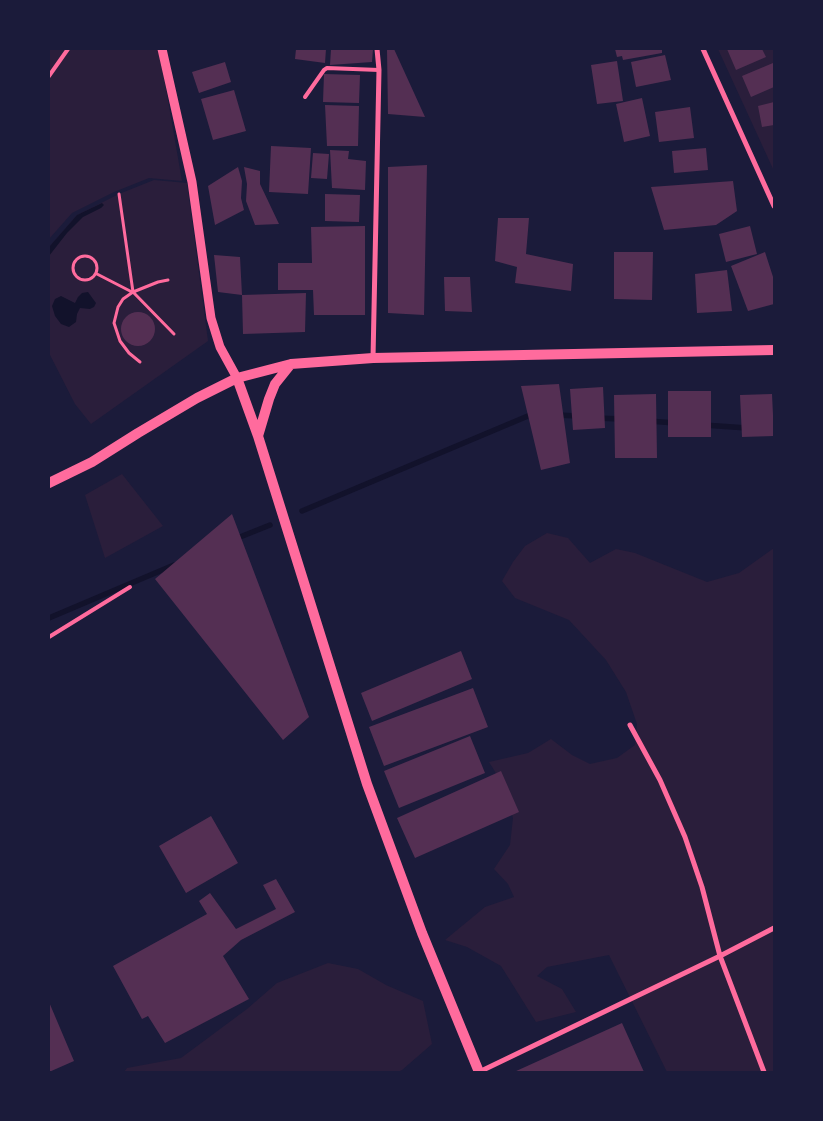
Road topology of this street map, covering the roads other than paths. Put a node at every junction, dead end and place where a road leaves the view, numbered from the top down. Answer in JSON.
{"nodes":[{"id":1,"x":68,"y":49,"type":"edge"},
{"id":2,"x":162,"y":49,"type":"edge"},
{"id":3,"x":377,"y":49,"type":"edge"},
{"id":4,"x":703,"y":49,"type":"edge"},
{"id":5,"x":379,"y":70,"type":"junction"},
{"id":6,"x":49,"y":76,"type":"edge"},
{"id":7,"x":305,"y":97,"type":"dead end"},
{"id":8,"x":774,"y":206,"type":"edge"},
{"id":9,"x":774,"y":350,"type":"edge"},
{"id":10,"x":372,"y":358,"type":"junction"},
{"id":11,"x":291,"y":364,"type":"junction"},
{"id":12,"x":237,"y":378,"type":"junction"},
{"id":13,"x":258,"y":436,"type":"junction"},
{"id":14,"x":49,"y":483,"type":"edge"},
{"id":15,"x":130,"y":587,"type":"dead end"},
{"id":16,"x":49,"y":637,"type":"edge"},
{"id":17,"x":630,"y":725,"type":"dead end"},
{"id":18,"x":774,"y":928,"type":"edge"},
{"id":19,"x":720,"y":956,"type":"junction"},
{"id":20,"x":479,"y":1072,"type":"edge"},
{"id":21,"x":764,"y":1072,"type":"edge"}],
"edges":[{"from":1,"to":6,"type":"lane"},
{"from":2,"to":12,"type":"street"},
{"from":3,"to":5,"type":"street"},
{"from":4,"to":8,"type":"street"},
{"from":5,"to":7,"type":"lane"},
{"from":5,"to":10,"type":"street"},
{"from":9,"to":10,"type":"main road"},
{"from":10,"to":11,"type":"main road"},
{"from":11,"to":12,"type":"main road"},
{"from":11,"to":13,"type":"main road"},
{"from":12,"to":13,"type":"main road"},
{"from":12,"to":14,"type":"main road"},
{"from":13,"to":20,"type":"main road"},
{"from":15,"to":16,"type":"lane"},
{"from":17,"to":19,"type":"street"},
{"from":18,"to":19,"type":"street"},
{"from":19,"to":20,"type":"street"},
{"from":19,"to":21,"type":"street"}]}
